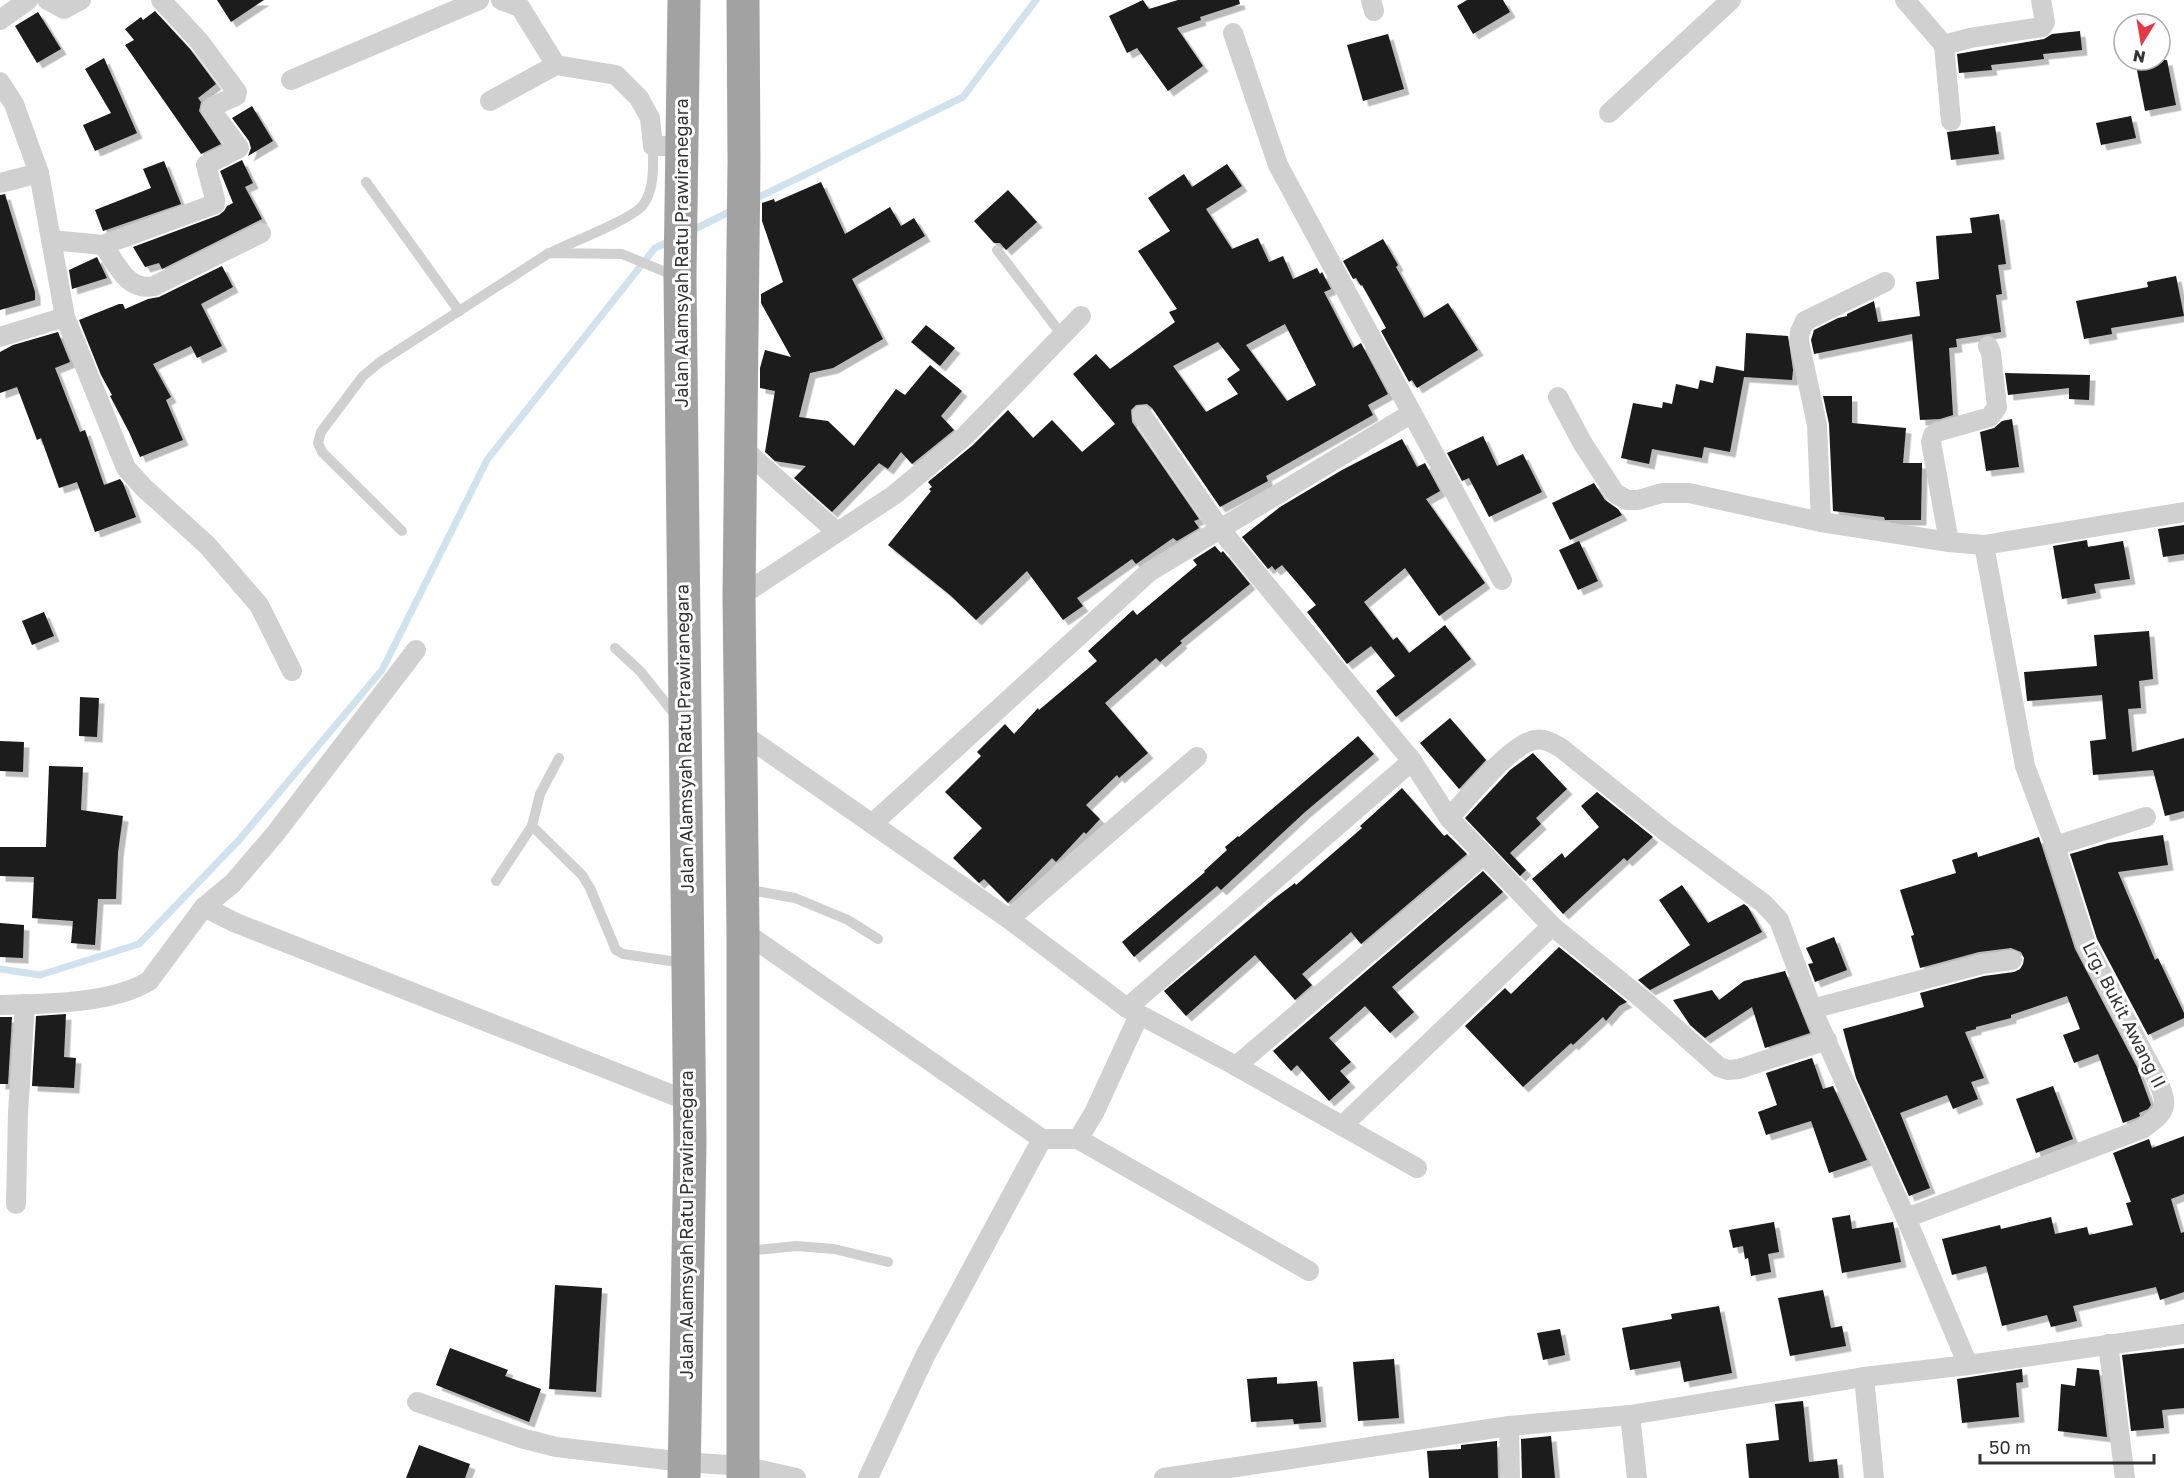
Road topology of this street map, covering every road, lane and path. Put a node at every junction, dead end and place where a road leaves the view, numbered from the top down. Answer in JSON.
{"nodes":[{"id":1,"x":28,"y":0,"type":"edge"},
{"id":2,"x":47,"y":0,"type":"edge"},
{"id":3,"x":81,"y":0,"type":"edge"},
{"id":4,"x":161,"y":0,"type":"edge"},
{"id":5,"x":479,"y":0,"type":"edge"},
{"id":6,"x":501,"y":0,"type":"edge"},
{"id":7,"x":684,"y":0,"type":"edge"},
{"id":8,"x":743,"y":0,"type":"edge"},
{"id":9,"x":1731,"y":0,"type":"edge"},
{"id":10,"x":1905,"y":0,"type":"edge"},
{"id":11,"x":2041,"y":0,"type":"edge"},
{"id":12,"x":0,"y":20,"type":"edge"},
{"id":13,"x":1233,"y":33,"type":"dead end"},
{"id":14,"x":1944,"y":45,"type":"junction"},
{"id":15,"x":556,"y":65,"type":"junction"},
{"id":16,"x":291,"y":80,"type":"dead end"},
{"id":17,"x":0,"y":82,"type":"edge"},
{"id":18,"x":489,"y":101,"type":"dead end"},
{"id":19,"x":1609,"y":113,"type":"dead end"},
{"id":20,"x":1951,"y":121,"type":"dead end"},
{"id":21,"x":667,"y":146,"type":"junction"},
{"id":22,"x":39,"y":173,"type":"junction"},
{"id":23,"x":366,"y":182,"type":"dead end"},
{"id":24,"x":0,"y":183,"type":"edge"},
{"id":25,"x":261,"y":233,"type":"dead end"},
{"id":26,"x":51,"y":240,"type":"junction"},
{"id":27,"x":103,"y":245,"type":"junction"},
{"id":28,"x":997,"y":250,"type":"dead end"},
{"id":29,"x":549,"y":253,"type":"junction"},
{"id":30,"x":673,"y":267,"type":"junction"},
{"id":31,"x":1885,"y":282,"type":"dead end"},
{"id":32,"x":459,"y":311,"type":"junction"},
{"id":33,"x":1081,"y":316,"type":"dead end"},
{"id":34,"x":65,"y":317,"type":"junction"},
{"id":35,"x":1062,"y":335,"type":"junction"},
{"id":36,"x":0,"y":337,"type":"edge"},
{"id":37,"x":1988,"y":346,"type":"dead end"},
{"id":38,"x":1558,"y":397,"type":"dead end"},
{"id":39,"x":1412,"y":413,"type":"junction"},
{"id":40,"x":1142,"y":415,"type":"dead end"},
{"id":41,"x":741,"y":447,"type":"junction"},
{"id":42,"x":2184,"y":512,"type":"edge"},
{"id":43,"x":1821,"y":522,"type":"junction"},
{"id":44,"x":1220,"y":529,"type":"junction"},
{"id":45,"x":402,"y":531,"type":"dead end"},
{"id":46,"x":837,"y":532,"type":"junction"},
{"id":47,"x":1949,"y":542,"type":"junction"},
{"id":48,"x":1984,"y":545,"type":"junction"},
{"id":49,"x":1502,"y":580,"type":"dead end"},
{"id":50,"x":739,"y":597,"type":"junction"},
{"id":51,"x":615,"y":648,"type":"dead end"},
{"id":52,"x":416,"y":650,"type":"dead end"},
{"id":53,"x":292,"y":671,"type":"dead end"},
{"id":54,"x":685,"y":727,"type":"junction"},
{"id":55,"x":740,"y":732,"type":"junction"},
{"id":56,"x":1197,"y":757,"type":"dead end"},
{"id":57,"x":559,"y":758,"type":"dead end"},
{"id":58,"x":1413,"y":760,"type":"junction"},
{"id":59,"x":2146,"y":817,"type":"dead end"},
{"id":60,"x":1449,"y":818,"type":"junction"},
{"id":61,"x":872,"y":825,"type":"junction"},
{"id":62,"x":532,"y":826,"type":"junction"},
{"id":63,"x":2055,"y":846,"type":"junction"},
{"id":64,"x":1483,"y":856,"type":"junction"},
{"id":65,"x":496,"y":881,"type":"dead end"},
{"id":66,"x":742,"y":888,"type":"junction"},
{"id":67,"x":204,"y":907,"type":"junction"},
{"id":68,"x":1009,"y":919,"type":"junction"},
{"id":69,"x":1552,"y":926,"type":"junction"},
{"id":70,"x":743,"y":931,"type":"junction"},
{"id":71,"x":878,"y":939,"type":"dead end"},
{"id":72,"x":2012,"y":960,"type":"dead end"},
{"id":73,"x":687,"y":963,"type":"junction"},
{"id":74,"x":26,"y":1004,"type":"junction"},
{"id":75,"x":0,"y":1005,"type":"edge"},
{"id":76,"x":1812,"y":1009,"type":"junction"},
{"id":77,"x":1133,"y":1011,"type":"junction"},
{"id":78,"x":1827,"y":1040,"type":"junction"},
{"id":79,"x":1236,"y":1066,"type":"junction"},
{"id":80,"x":688,"y":1101,"type":"junction"},
{"id":81,"x":9,"y":1112,"type":"edge"},
{"id":82,"x":1342,"y":1126,"type":"junction"},
{"id":83,"x":1042,"y":1139,"type":"junction"},
{"id":84,"x":1078,"y":1139,"type":"junction"},
{"id":85,"x":1417,"y":1168,"type":"dead end"},
{"id":86,"x":16,"y":1204,"type":"dead end"},
{"id":87,"x":1906,"y":1218,"type":"junction"},
{"id":88,"x":743,"y":1251,"type":"junction"},
{"id":89,"x":888,"y":1263,"type":"dead end"},
{"id":90,"x":1309,"y":1271,"type":"dead end"},
{"id":91,"x":2184,"y":1334,"type":"edge"},
{"id":92,"x":2108,"y":1344,"type":"junction"},
{"id":93,"x":1968,"y":1365,"type":"junction"},
{"id":94,"x":1864,"y":1377,"type":"junction"},
{"id":95,"x":417,"y":1402,"type":"dead end"},
{"id":96,"x":1630,"y":1415,"type":"junction"},
{"id":97,"x":1509,"y":1426,"type":"junction"},
{"id":98,"x":684,"y":1470,"type":"edge"},
{"id":99,"x":1262,"y":1471,"type":"edge"},
{"id":100,"x":743,"y":1472,"type":"edge"},
{"id":101,"x":796,"y":1478,"type":"edge"},
{"id":102,"x":868,"y":1478,"type":"edge"},
{"id":103,"x":1164,"y":1478,"type":"edge"},
{"id":104,"x":1510,"y":1478,"type":"edge"},
{"id":105,"x":1637,"y":1478,"type":"edge"},
{"id":106,"x":1874,"y":1478,"type":"edge"},
{"id":107,"x":2125,"y":1478,"type":"edge"}],
"edges":[{"from":1,"to":12,"type":"street"},
{"from":2,"to":3,"type":"street"},
{"from":4,"to":27,"type":"street"},
{"from":5,"to":16,"type":"street"},
{"from":6,"to":15,"type":"street"},
{"from":7,"to":21,"type":"highway","name":"Jalan Alamsyah Ratu Prawiranegara"},
{"from":8,"to":41,"type":"highway"},
{"from":9,"to":19,"type":"street"},
{"from":10,"to":14,"type":"street"},
{"from":11,"to":14,"type":"street"},
{"from":13,"to":39,"type":"street"},
{"from":14,"to":20,"type":"street"},
{"from":15,"to":18,"type":"street"},
{"from":15,"to":21,"type":"street"},
{"from":17,"to":22,"type":"street"},
{"from":21,"to":29,"type":"lane"},
{"from":21,"to":30,"type":"highway","name":"Jalan Alamsyah Ratu Prawiranegara"},
{"from":22,"to":24,"type":"street"},
{"from":22,"to":26,"type":"street"},
{"from":23,"to":32,"type":"lane"},
{"from":25,"to":27,"type":"street"},
{"from":26,"to":27,"type":"street"},
{"from":26,"to":34,"type":"street"},
{"from":28,"to":35,"type":"lane"},
{"from":29,"to":30,"type":"lane"},
{"from":29,"to":32,"type":"lane"},
{"from":30,"to":54,"type":"highway","name":"Jalan Alamsyah Ratu Prawiranegara"},
{"from":31,"to":43,"type":"street"},
{"from":32,"to":45,"type":"lane"},
{"from":33,"to":35,"type":"street"},
{"from":34,"to":36,"type":"street"},
{"from":34,"to":53,"type":"street"},
{"from":35,"to":46,"type":"street"},
{"from":37,"to":47,"type":"street"},
{"from":38,"to":43,"type":"street"},
{"from":39,"to":44,"type":"street"},
{"from":39,"to":49,"type":"street"},
{"from":40,"to":44,"type":"street"},
{"from":41,"to":46,"type":"street"},
{"from":41,"to":50,"type":"highway"},
{"from":42,"to":48,"type":"street"},
{"from":43,"to":47,"type":"street"},
{"from":44,"to":58,"type":"street"},
{"from":44,"to":61,"type":"street"},
{"from":46,"to":50,"type":"street"},
{"from":47,"to":48,"type":"street"},
{"from":48,"to":63,"type":"street","name":"Lrg. Bukit Awang II"},
{"from":50,"to":55,"type":"highway"},
{"from":51,"to":54,"type":"lane"},
{"from":52,"to":67,"type":"street"},
{"from":54,"to":73,"type":"highway","name":"Jalan Alamsyah Ratu Prawiranegara"},
{"from":55,"to":61,"type":"street"},
{"from":55,"to":66,"type":"highway"},
{"from":56,"to":68,"type":"street"},
{"from":57,"to":62,"type":"lane"},
{"from":58,"to":60,"type":"street"},
{"from":58,"to":77,"type":"street"},
{"from":59,"to":63,"type":"street"},
{"from":60,"to":64,"type":"street"},
{"from":60,"to":76,"type":"street"},
{"from":61,"to":68,"type":"street"},
{"from":62,"to":65,"type":"lane"},
{"from":62,"to":73,"type":"lane"},
{"from":63,"to":87,"type":"street","name":"Lrg. Bukit Awang II"},
{"from":64,"to":69,"type":"street"},
{"from":64,"to":79,"type":"street"},
{"from":66,"to":70,"type":"highway"},
{"from":66,"to":71,"type":"lane"},
{"from":67,"to":74,"type":"street"},
{"from":67,"to":80,"type":"street"},
{"from":68,"to":77,"type":"street"},
{"from":69,"to":78,"type":"street"},
{"from":69,"to":82,"type":"street"},
{"from":70,"to":83,"type":"street"},
{"from":70,"to":88,"type":"highway"},
{"from":72,"to":76,"type":"street"},
{"from":73,"to":80,"type":"highway","name":"Jalan Alamsyah Ratu Prawiranegara"},
{"from":74,"to":75,"type":"street"},
{"from":74,"to":81,"type":"street"},
{"from":76,"to":78,"type":"street"},
{"from":77,"to":79,"type":"street"},
{"from":77,"to":84,"type":"street"},
{"from":78,"to":87,"type":"street"},
{"from":79,"to":82,"type":"street"},
{"from":80,"to":98,"type":"highway","name":"Jalan Alamsyah Ratu Prawiranegara"},
{"from":81,"to":86,"type":"street"},
{"from":82,"to":85,"type":"street"},
{"from":83,"to":84,"type":"street"},
{"from":83,"to":102,"type":"street"},
{"from":84,"to":90,"type":"street"},
{"from":87,"to":93,"type":"street"},
{"from":88,"to":89,"type":"lane"},
{"from":88,"to":100,"type":"highway"},
{"from":91,"to":92,"type":"street"},
{"from":92,"to":93,"type":"street"},
{"from":92,"to":107,"type":"street"},
{"from":93,"to":94,"type":"street"},
{"from":94,"to":96,"type":"street"},
{"from":94,"to":106,"type":"street"},
{"from":95,"to":98,"type":"street"},
{"from":96,"to":97,"type":"street"},
{"from":96,"to":105,"type":"street"},
{"from":97,"to":99,"type":"street"},
{"from":97,"to":104,"type":"street"},
{"from":98,"to":100,"type":"street"},
{"from":99,"to":103,"type":"street"},
{"from":100,"to":101,"type":"street"}]}
